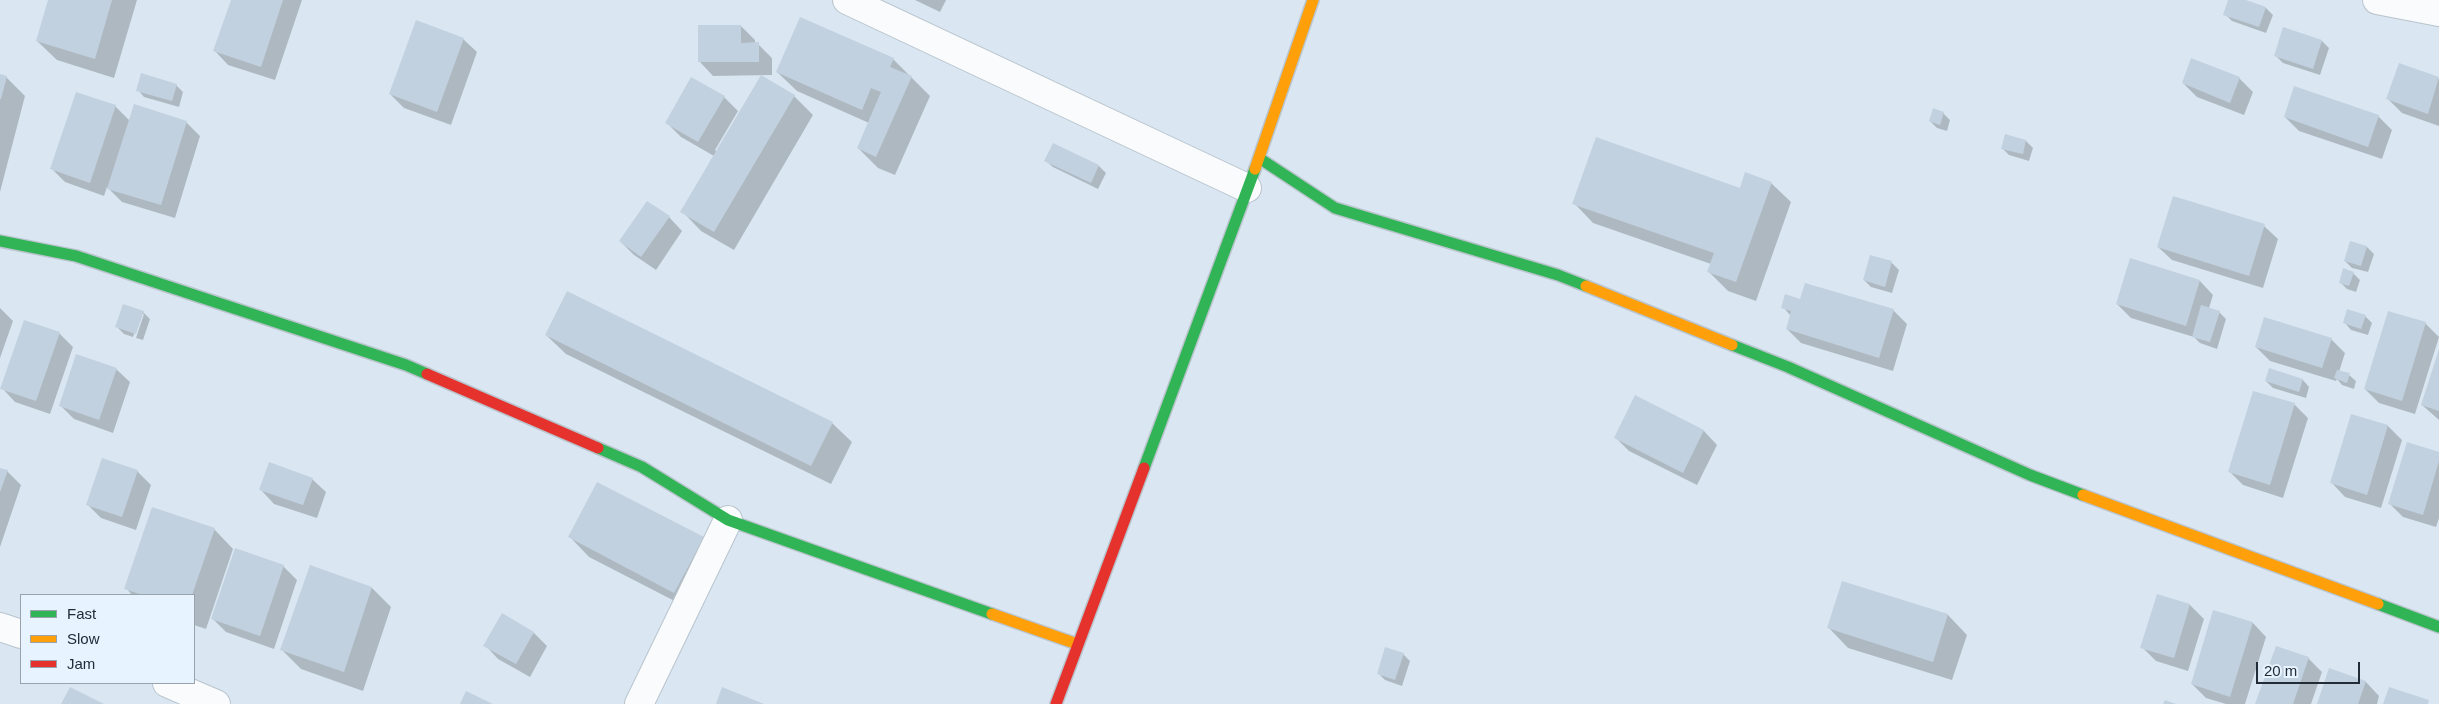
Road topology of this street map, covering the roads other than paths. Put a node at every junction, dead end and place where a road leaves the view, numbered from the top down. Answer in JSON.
{"nodes":[{"id":1,"x":847,"y":0,"type":"edge"},
{"id":2,"x":1314,"y":0,"type":"edge"},
{"id":3,"x":2377,"y":0,"type":"edge"},
{"id":4,"x":2439,"y":12,"type":"edge"},
{"id":5,"x":1259,"y":158,"type":"junction"},
{"id":6,"x":1247,"y":188,"type":"junction"},
{"id":7,"x":0,"y":241,"type":"edge"},
{"id":8,"x":728,"y":520,"type":"junction"},
{"id":9,"x":2439,"y":626,"type":"edge"},
{"id":10,"x":0,"y":627,"type":"edge"},
{"id":11,"x":20,"y":634,"type":"edge"},
{"id":12,"x":1077,"y":644,"type":"junction"},
{"id":13,"x":170,"y":684,"type":"edge"},
{"id":14,"x":216,"y":704,"type":"edge"},
{"id":15,"x":639,"y":704,"type":"edge"},
{"id":16,"x":1056,"y":704,"type":"edge"}],
"edges":[{"from":1,"to":6,"type":"street"},
{"from":2,"to":5,"type":"street"},
{"from":3,"to":4,"type":"street"},
{"from":5,"to":6,"type":"street"},
{"from":5,"to":9,"type":"street"},
{"from":6,"to":12,"type":"street"},
{"from":7,"to":8,"type":"street"},
{"from":8,"to":12,"type":"street"},
{"from":8,"to":15,"type":"street"},
{"from":10,"to":11,"type":"street"},
{"from":12,"to":16,"type":"street"},
{"from":13,"to":14,"type":"street"}]}
